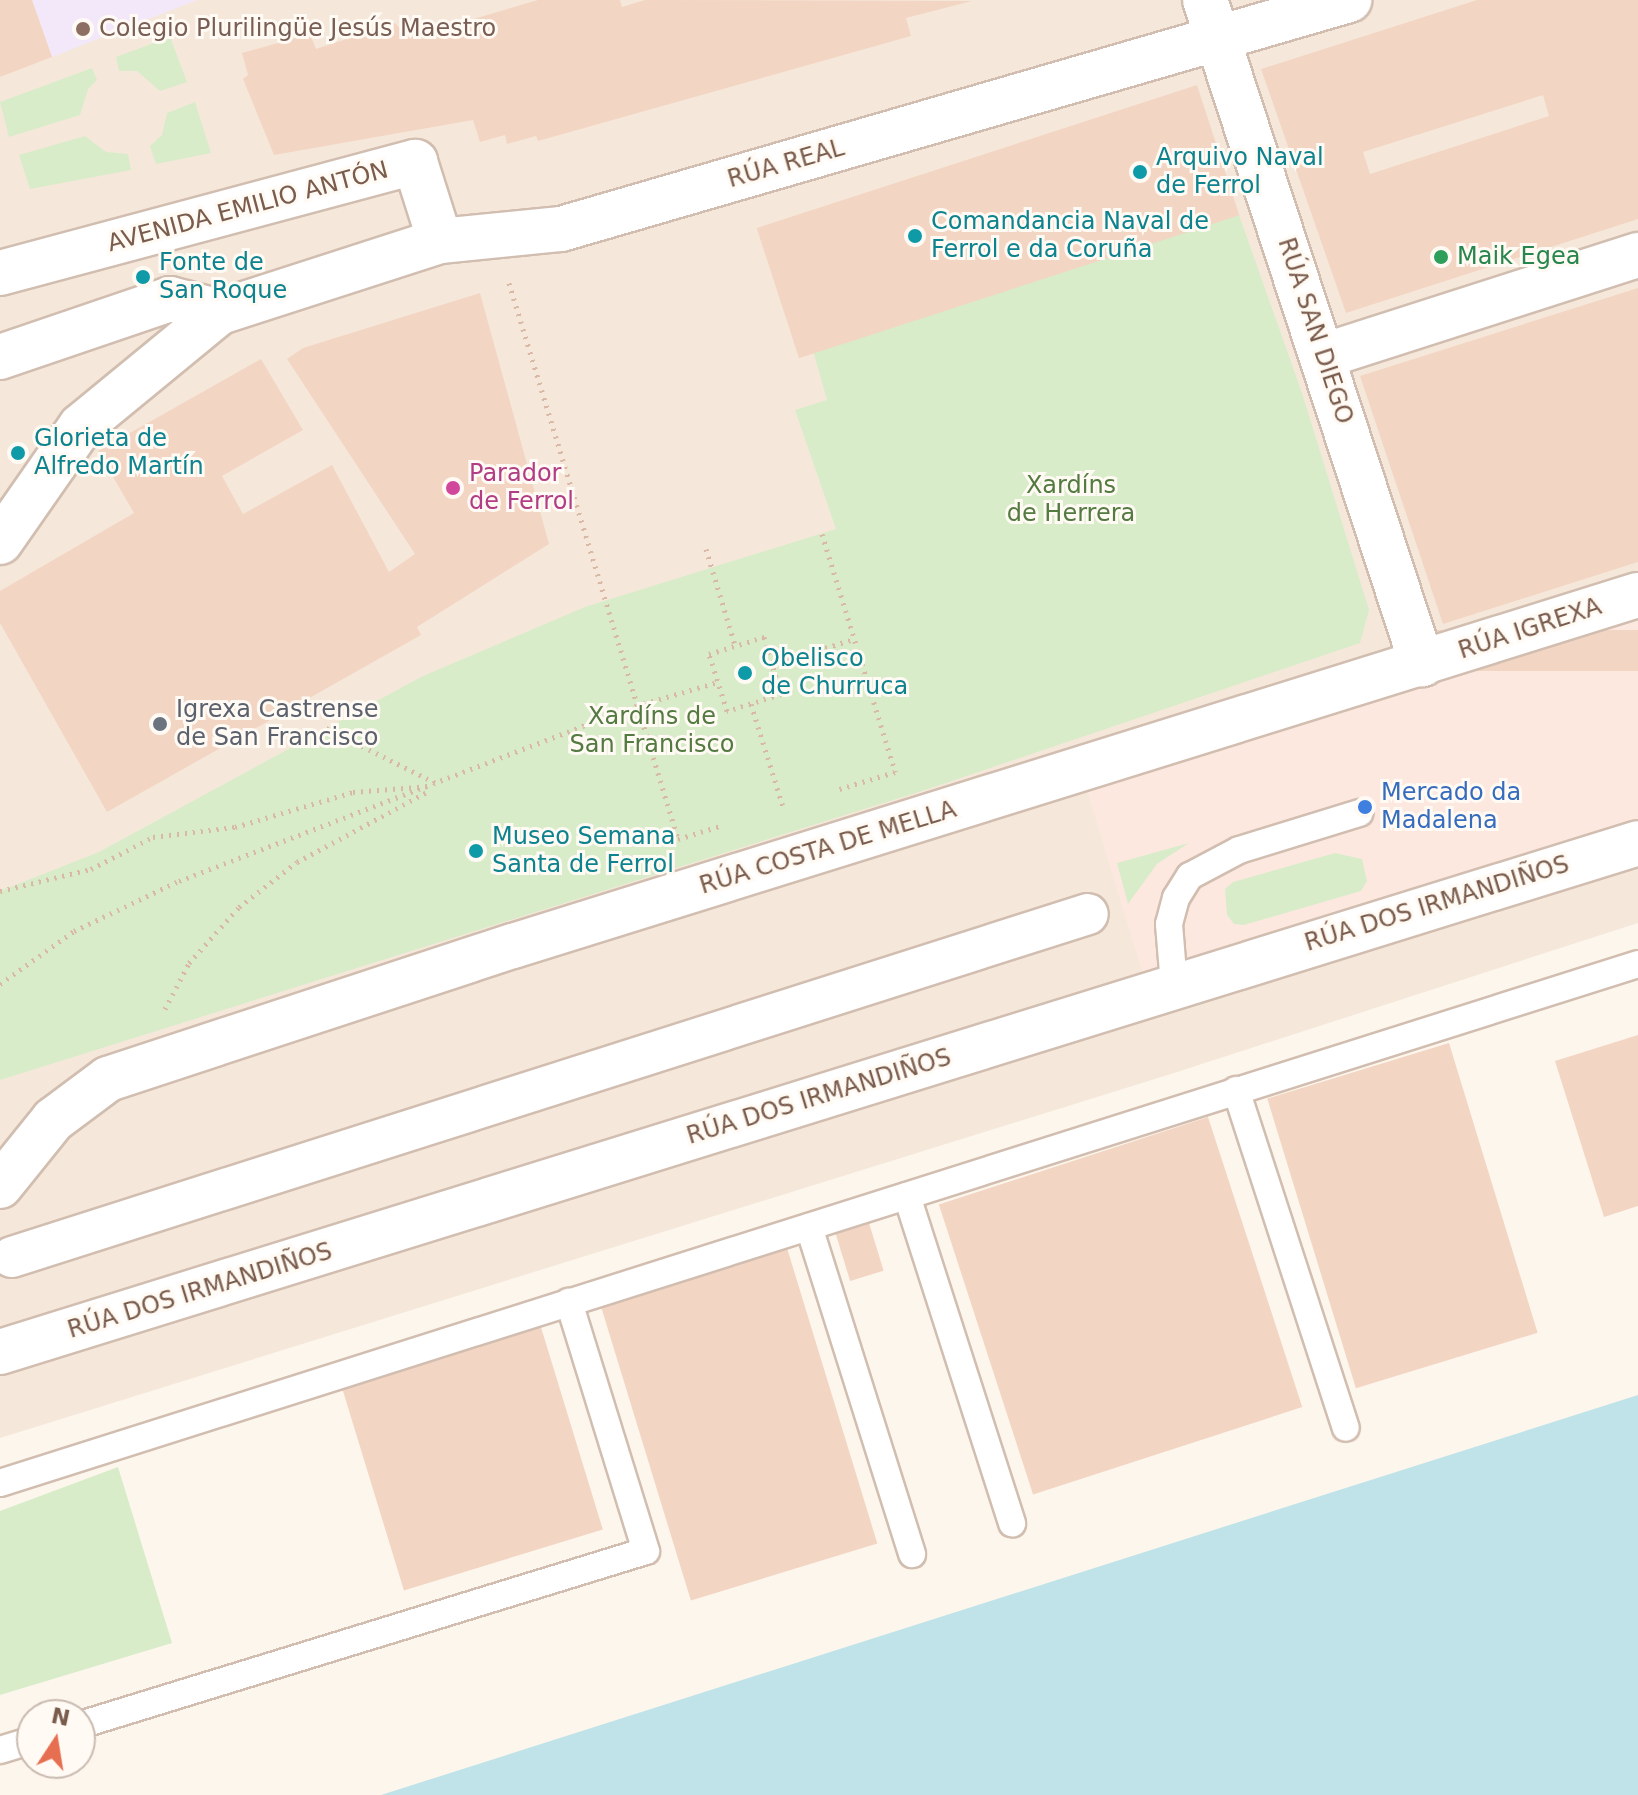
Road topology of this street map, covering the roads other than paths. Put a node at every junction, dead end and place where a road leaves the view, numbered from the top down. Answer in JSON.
{"nodes":[{"id":1,"x":1205,"y":0,"type":"edge"},
{"id":2,"x":1349,"y":0,"type":"edge"},
{"id":3,"x":1220,"y":40,"type":"junction"},
{"id":4,"x":440,"y":241,"type":"junction"},
{"id":5,"x":1638,"y":255,"type":"edge"},
{"id":6,"x":0,"y":273,"type":"edge"},
{"id":7,"x":220,"y":312,"type":"junction"},
{"id":8,"x":1323,"y":356,"type":"junction"},
{"id":9,"x":0,"y":357,"type":"edge"},
{"id":10,"x":0,"y":542,"type":"edge"},
{"id":11,"x":1638,"y":595,"type":"edge"},
{"id":12,"x":1422,"y":664,"type":"junction"},
{"id":13,"x":1359,"y":813,"type":"dead end"},
{"id":14,"x":1638,"y":843,"type":"edge"},
{"id":15,"x":1088,"y":914,"type":"dead end"},
{"id":16,"x":1638,"y":964,"type":"edge"},
{"id":17,"x":1174,"y":985,"type":"junction"},
{"id":18,"x":1236,"y":1090,"type":"junction"},
{"id":19,"x":0,"y":1186,"type":"edge"},
{"id":20,"x":907,"y":1196,"type":"junction"},
{"id":21,"x":809,"y":1227,"type":"junction"},
{"id":22,"x":12,"y":1257,"type":"dead end"},
{"id":23,"x":569,"y":1302,"type":"junction"},
{"id":24,"x":0,"y":1352,"type":"edge"},
{"id":25,"x":1346,"y":1428,"type":"dead end"},
{"id":26,"x":0,"y":1483,"type":"edge"},
{"id":27,"x":1012,"y":1524,"type":"dead end"},
{"id":28,"x":912,"y":1554,"type":"dead end"},
{"id":29,"x":96,"y":1720,"type":"edge"}],
"edges":[{"from":1,"to":3,"type":"street","name":"RÚA SAN DIEGO"},
{"from":2,"to":3,"type":"street","name":"RÚA REAL"},
{"from":3,"to":4,"type":"street","name":"RÚA REAL"},
{"from":3,"to":8,"type":"street","name":"RÚA SAN DIEGO"},
{"from":4,"to":6,"type":"street","name":"AVENIDA EMILIO ANTÓN"},
{"from":4,"to":7,"type":"street","name":"RÚA REAL"},
{"from":5,"to":8,"type":"street"},
{"from":7,"to":9,"type":"street"},
{"from":7,"to":10,"type":"street"},
{"from":8,"to":12,"type":"street","name":"RÚA SAN DIEGO"},
{"from":11,"to":12,"type":"street","name":"RÚA IGREXA"},
{"from":12,"to":19,"type":"street","name":"RÚA COSTA DE MELLA"},
{"from":13,"to":17,"type":"lane"},
{"from":14,"to":17,"type":"street","name":"RÚA DOS IRMANDIÑOS"},
{"from":15,"to":22,"type":"street"},
{"from":16,"to":18,"type":"lane"},
{"from":17,"to":24,"type":"street","name":"RÚA DOS IRMANDIÑOS"},
{"from":18,"to":20,"type":"lane"},
{"from":18,"to":25,"type":"lane"},
{"from":20,"to":21,"type":"lane"},
{"from":20,"to":27,"type":"lane"},
{"from":21,"to":23,"type":"lane"},
{"from":21,"to":28,"type":"lane"},
{"from":23,"to":26,"type":"lane"},
{"from":23,"to":29,"type":"lane"}]}
